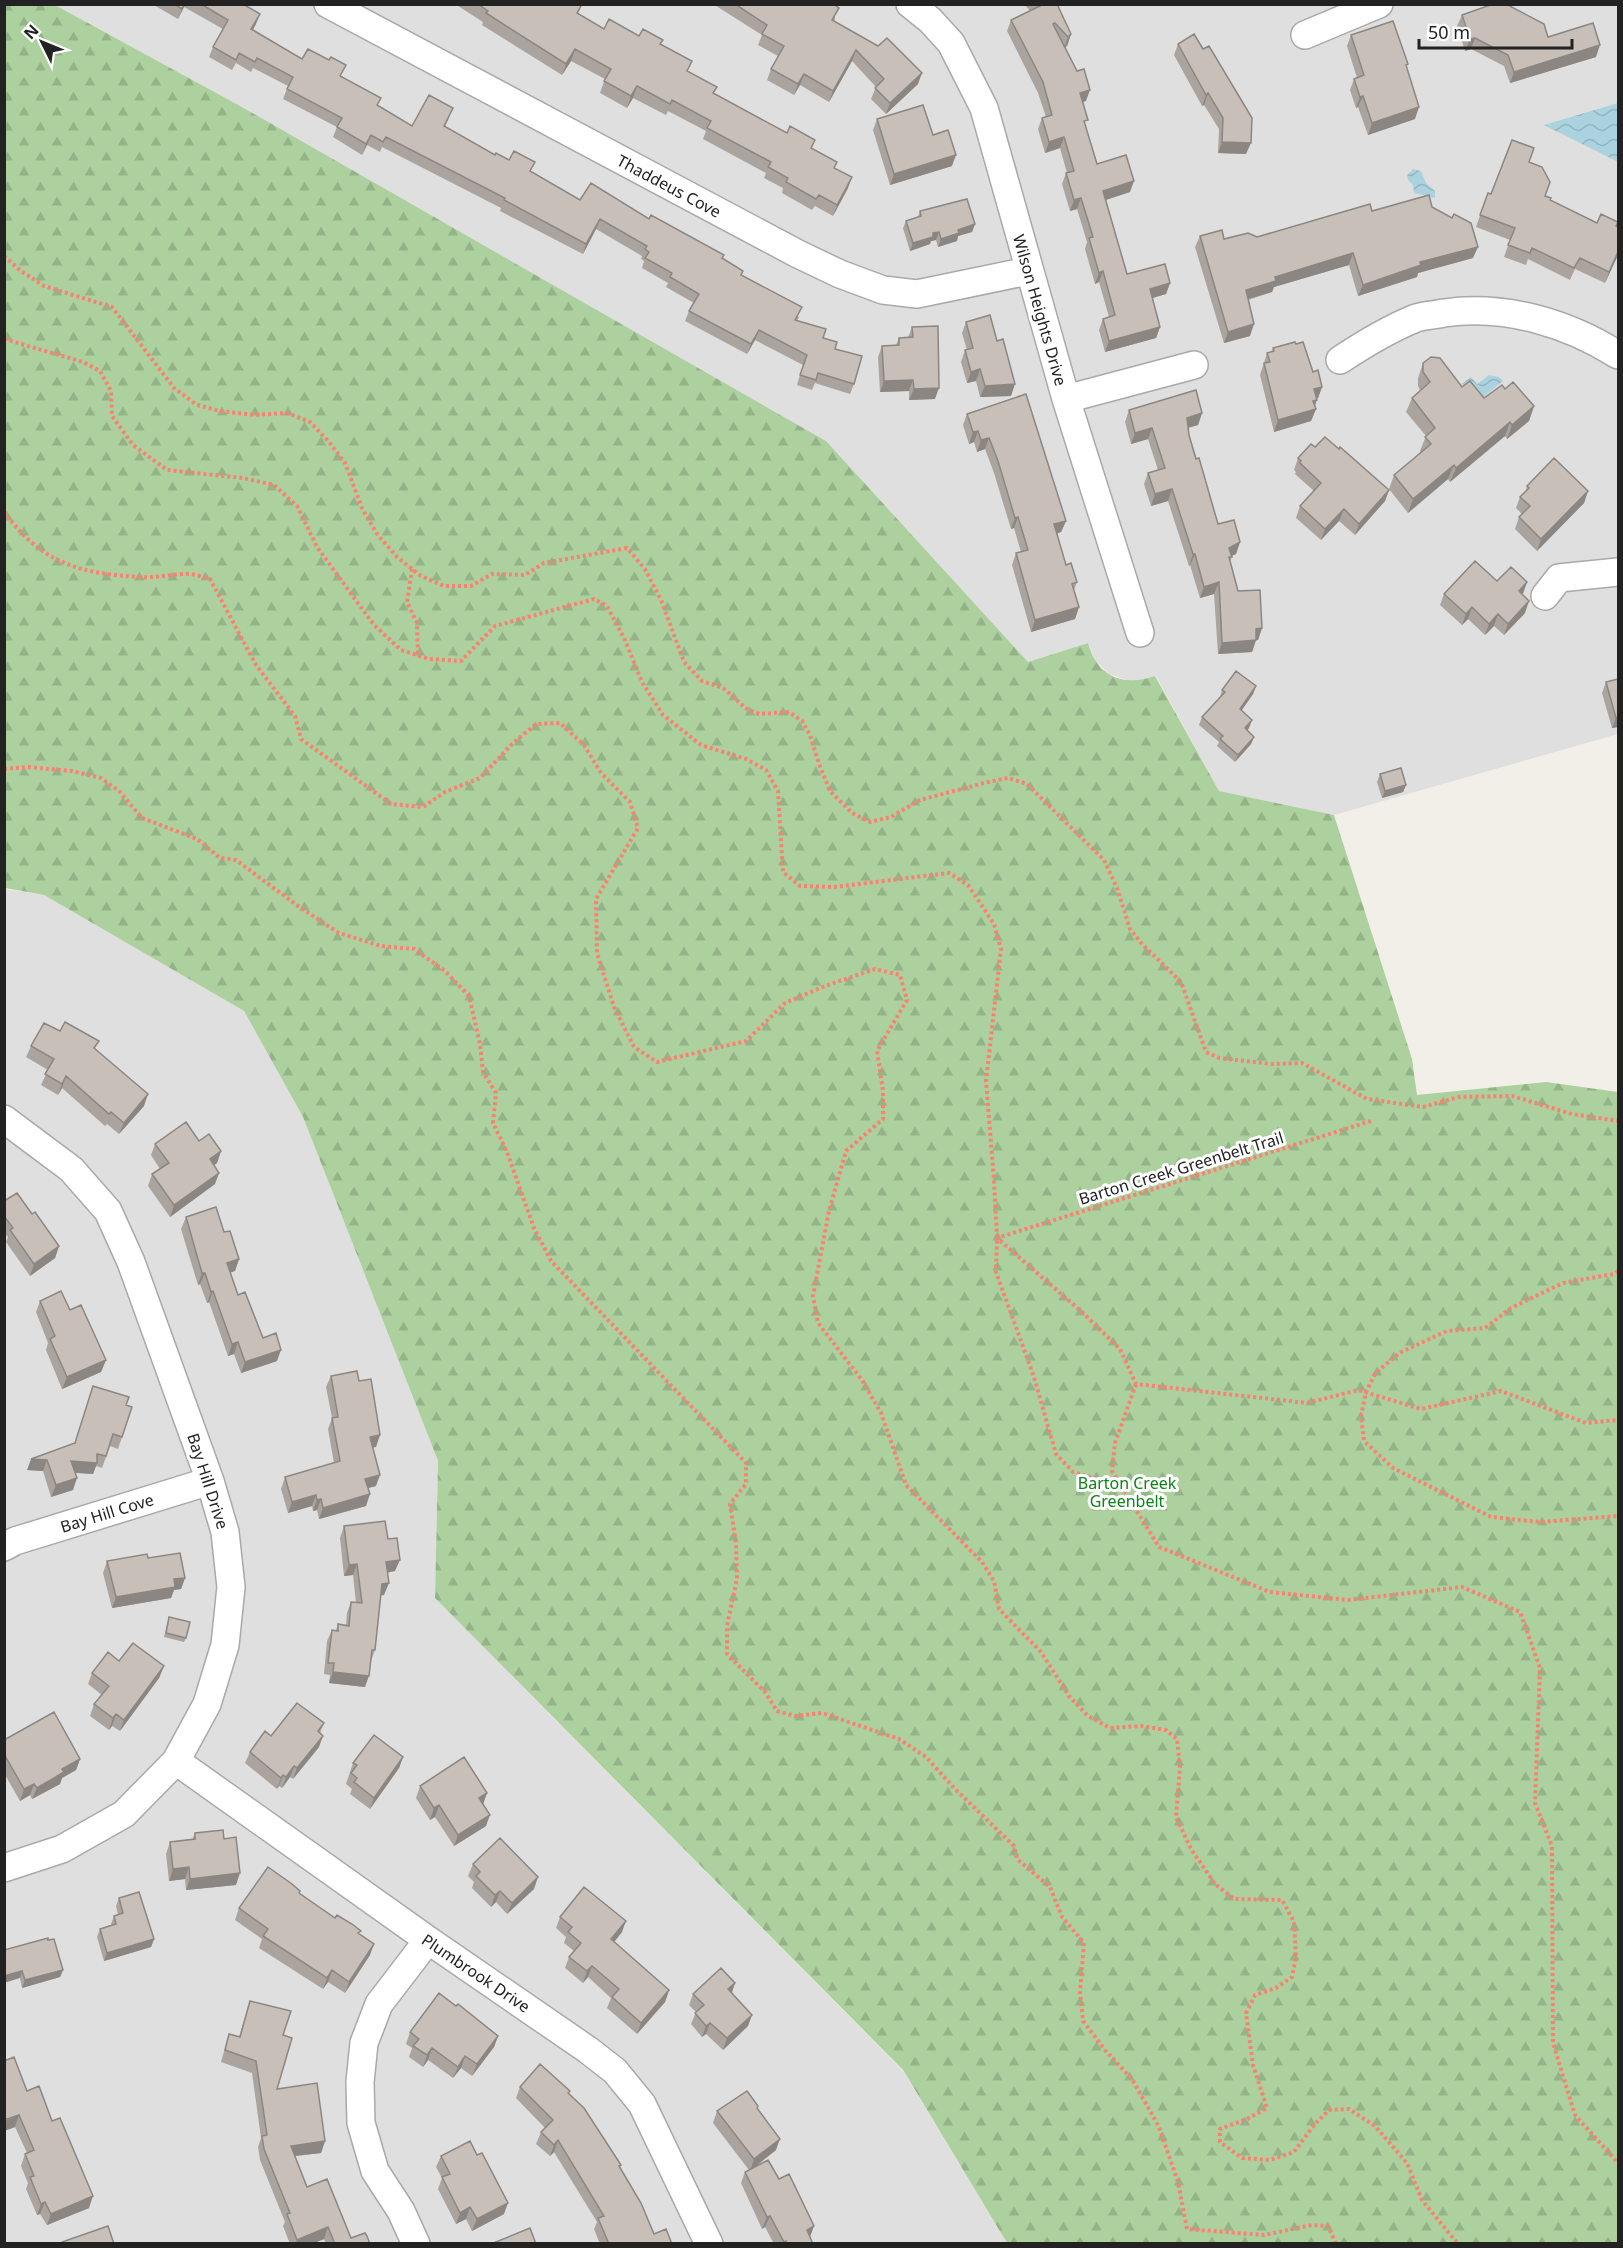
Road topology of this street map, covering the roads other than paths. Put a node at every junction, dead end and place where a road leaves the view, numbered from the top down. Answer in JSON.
{"nodes":[{"id":1,"x":328,"y":4,"type":"edge"},
{"id":2,"x":910,"y":4,"type":"edge"},
{"id":3,"x":1379,"y":4,"type":"edge"},
{"id":4,"x":1305,"y":35,"type":"dead end"},
{"id":5,"x":1028,"y":271,"type":"junction"},
{"id":6,"x":1618,"y":355,"type":"edge"},
{"id":7,"x":1340,"y":360,"type":"dead end"},
{"id":8,"x":1194,"y":365,"type":"dead end"},
{"id":9,"x":1066,"y":399,"type":"junction"},
{"id":10,"x":1618,"y":572,"type":"edge"},
{"id":11,"x":1545,"y":596,"type":"dead end"},
{"id":12,"x":1140,"y":633,"type":"dead end"},
{"id":13,"x":4,"y":1119,"type":"edge"},
{"id":14,"x":210,"y":1481,"type":"junction"},
{"id":15,"x":4,"y":1547,"type":"edge"},
{"id":16,"x":176,"y":1761,"type":"junction"},
{"id":17,"x":4,"y":1868,"type":"edge"},
{"id":18,"x":428,"y":1940,"type":"junction"},
{"id":19,"x":416,"y":2244,"type":"edge"},
{"id":20,"x":709,"y":2244,"type":"edge"}],
"edges":[{"from":1,"to":5,"type":"street","name":"Thaddeus Cove"},
{"from":2,"to":5,"type":"street","name":"Wilson Heights Drive"},
{"from":3,"to":4,"type":"street"},
{"from":5,"to":9,"type":"street","name":"Wilson Heights Drive"},
{"from":6,"to":7,"type":"street"},
{"from":8,"to":9,"type":"street"},
{"from":9,"to":12,"type":"street","name":"Wilson Heights Drive"},
{"from":10,"to":11,"type":"street"},
{"from":13,"to":14,"type":"street","name":"Bay Hill Drive"},
{"from":14,"to":15,"type":"street","name":"Bay Hill Cove"},
{"from":14,"to":16,"type":"street","name":"Bay Hill Drive"},
{"from":16,"to":17,"type":"street","name":"Bay Hill Drive"},
{"from":16,"to":18,"type":"street","name":"Plumbrook Drive"},
{"from":18,"to":19,"type":"street"},
{"from":18,"to":20,"type":"street","name":"Plumbrook Drive"}]}
